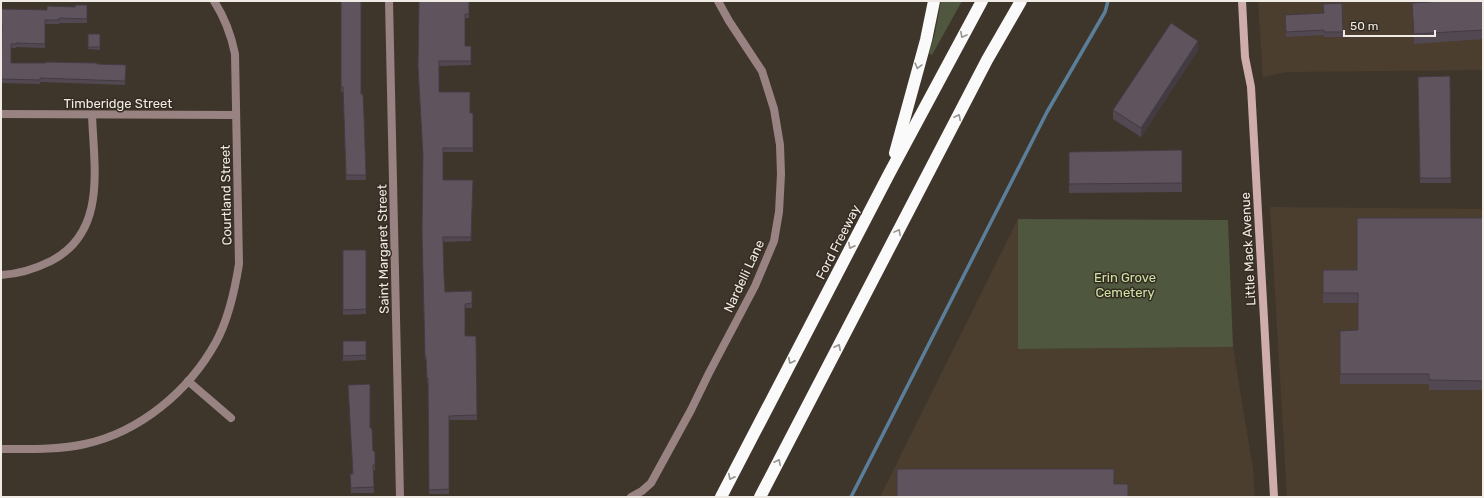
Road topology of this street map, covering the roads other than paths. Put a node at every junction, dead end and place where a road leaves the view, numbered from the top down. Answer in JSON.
{"nodes":[{"id":1,"x":214,"y":1,"type":"edge"},
{"id":2,"x":389,"y":1,"type":"edge"},
{"id":3,"x":718,"y":1,"type":"edge"},
{"id":4,"x":934,"y":1,"type":"edge"},
{"id":5,"x":982,"y":1,"type":"edge"},
{"id":6,"x":1021,"y":1,"type":"edge"},
{"id":7,"x":1242,"y":1,"type":"edge"},
{"id":8,"x":1,"y":114,"type":"edge"},
{"id":9,"x":92,"y":115,"type":"junction"},
{"id":10,"x":236,"y":115,"type":"junction"},
{"id":11,"x":889,"y":174,"type":"junction"},
{"id":12,"x":1,"y":275,"type":"edge"},
{"id":13,"x":188,"y":381,"type":"junction"},
{"id":14,"x":231,"y":418,"type":"dead end"},
{"id":15,"x":1,"y":449,"type":"edge"},
{"id":16,"x":400,"y":497,"type":"edge"},
{"id":17,"x":631,"y":497,"type":"edge"},
{"id":18,"x":721,"y":497,"type":"edge"},
{"id":19,"x":760,"y":497,"type":"edge"},
{"id":20,"x":1274,"y":497,"type":"edge"}],
"edges":[{"from":1,"to":10,"type":"street","name":"Courtland Street"},
{"from":2,"to":16,"type":"street","name":"Saint Margaret Street"},
{"from":3,"to":17,"type":"street","name":"Nardelli Lane"},
{"from":4,"to":11,"type":"highway","one_way":true},
{"from":5,"to":11,"type":"highway","name":"Ford Freeway","one_way":true},
{"from":19,"to":6,"type":"highway","one_way":true},
{"from":7,"to":20,"type":"main road","name":"Little Mack Avenue"},
{"from":8,"to":9,"type":"street","name":"Timberidge Street"},
{"from":9,"to":10,"type":"street","name":"Timberidge Street"},
{"from":9,"to":12,"type":"street"},
{"from":10,"to":13,"type":"street","name":"Courtland Street"},
{"from":11,"to":18,"type":"highway","name":"Ford Freeway","one_way":true},
{"from":13,"to":14,"type":"street"},
{"from":13,"to":15,"type":"street","name":"Courtland Street"}]}
